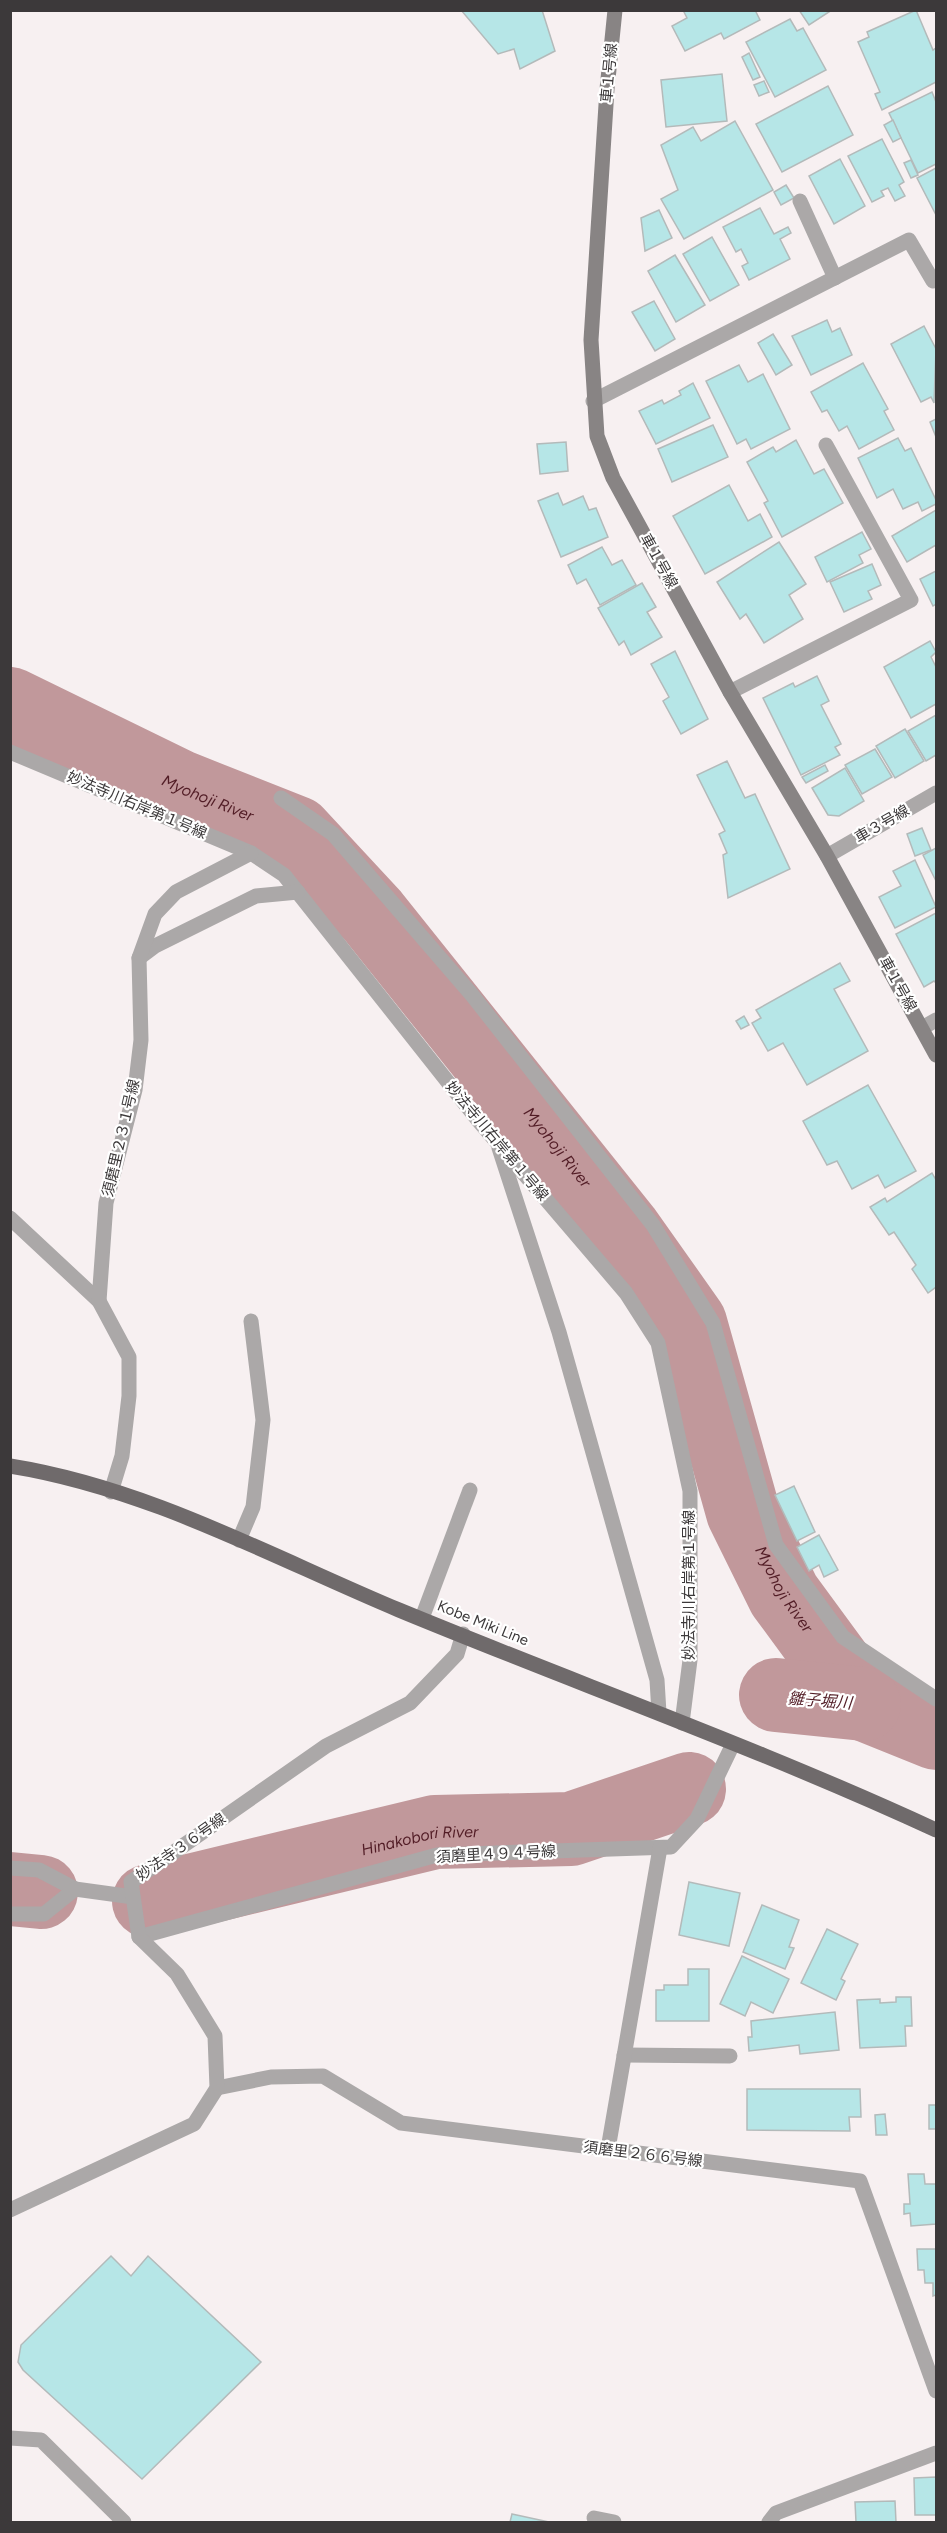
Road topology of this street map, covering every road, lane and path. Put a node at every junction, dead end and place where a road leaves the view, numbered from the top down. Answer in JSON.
{"nodes":[{"id":1,"x":615,"y":10,"type":"edge"},
{"id":2,"x":800,"y":201,"type":"dead end"},
{"id":3,"x":835,"y":278,"type":"junction"},
{"id":4,"x":936,"y":279,"type":"edge"},
{"id":5,"x":593,"y":401,"type":"junction"},
{"id":6,"x":826,"y":445,"type":"dead end"},
{"id":7,"x":730,"y":692,"type":"junction"},
{"id":8,"x":10,"y":752,"type":"edge"},
{"id":9,"x":936,"y":793,"type":"edge"},
{"id":10,"x":281,"y":798,"type":"dead end"},
{"id":11,"x":251,"y":854,"type":"junction"},
{"id":12,"x":827,"y":856,"type":"junction"},
{"id":13,"x":298,"y":892,"type":"junction"},
{"id":14,"x":139,"y":958,"type":"junction"},
{"id":15,"x":936,"y":1020,"type":"edge"},
{"id":16,"x":922,"y":1028,"type":"junction"},
{"id":17,"x":936,"y":1055,"type":"edge"},
{"id":18,"x":496,"y":1142,"type":"junction"},
{"id":19,"x":10,"y":1218,"type":"edge"},
{"id":20,"x":99,"y":1301,"type":"junction"},
{"id":21,"x":251,"y":1322,"type":"dead end"},
{"id":22,"x":10,"y":1466,"type":"edge"},
{"id":23,"x":470,"y":1490,"type":"dead end"},
{"id":24,"x":111,"y":1492,"type":"junction"},
{"id":25,"x":240,"y":1540,"type":"junction"},
{"id":26,"x":422,"y":1618,"type":"junction"},
{"id":27,"x":463,"y":1634,"type":"junction"},
{"id":28,"x":936,"y":1699,"type":"edge"},
{"id":29,"x":659,"y":1713,"type":"junction"},
{"id":30,"x":682,"y":1723,"type":"junction"},
{"id":31,"x":733,"y":1744,"type":"junction"},
{"id":32,"x":936,"y":1830,"type":"edge"},
{"id":33,"x":660,"y":1848,"type":"junction"},
{"id":34,"x":10,"y":1868,"type":"edge"},
{"id":35,"x":75,"y":1889,"type":"junction"},
{"id":36,"x":133,"y":1897,"type":"junction"},
{"id":37,"x":10,"y":1914,"type":"edge"},
{"id":38,"x":139,"y":1937,"type":"junction"},
{"id":39,"x":624,"y":2055,"type":"junction"},
{"id":40,"x":730,"y":2056,"type":"dead end"},
{"id":41,"x":217,"y":2088,"type":"junction"},
{"id":42,"x":608,"y":2150,"type":"junction"},
{"id":43,"x":10,"y":2210,"type":"edge"},
{"id":44,"x":936,"y":2391,"type":"edge"},
{"id":45,"x":10,"y":2438,"type":"edge"},
{"id":46,"x":936,"y":2453,"type":"edge"},
{"id":47,"x":594,"y":2518,"type":"dead end"},
{"id":48,"x":124,"y":2523,"type":"edge"},
{"id":49,"x":614,"y":2523,"type":"edge"},
{"id":50,"x":769,"y":2523,"type":"edge"}],
"edges":[{"from":1,"to":5,"type":"street","name":"車１号線"},
{"from":2,"to":3,"type":"street"},
{"from":3,"to":4,"type":"street"},
{"from":3,"to":5,"type":"street"},
{"from":5,"to":7,"type":"street","name":"車１号線"},
{"from":6,"to":7,"type":"street"},
{"from":7,"to":12,"type":"street","name":"車１号線"},
{"from":8,"to":11,"type":"street","name":"妙法寺川右岸第１号線"},
{"from":9,"to":12,"type":"street","name":"車３号線"},
{"from":10,"to":28,"type":"street"},
{"from":11,"to":13,"type":"street","name":"妙法寺川右岸第１号線"},
{"from":11,"to":14,"type":"street","name":"須磨里２３１号線"},
{"from":12,"to":16,"type":"street","name":"車１号線"},
{"from":13,"to":14,"type":"street"},
{"from":13,"to":18,"type":"street","name":"妙法寺川右岸第１号線"},
{"from":14,"to":20,"type":"street","name":"須磨里２３１号線"},
{"from":15,"to":16,"type":"street"},
{"from":16,"to":17,"type":"street","name":"車１号線"},
{"from":18,"to":29,"type":"street"},
{"from":18,"to":30,"type":"street","name":"妙法寺川右岸第１号線"},
{"from":19,"to":20,"type":"street"},
{"from":20,"to":24,"type":"street"},
{"from":21,"to":25,"type":"street"},
{"from":22,"to":24,"type":"main road","name":"Kobe Miki Line"},
{"from":23,"to":26,"type":"street"},
{"from":24,"to":25,"type":"main road","name":"Kobe Miki Line"},
{"from":25,"to":26,"type":"main road","name":"Kobe Miki Line"},
{"from":26,"to":27,"type":"main road","name":"Kobe Miki Line"},
{"from":27,"to":29,"type":"main road","name":"Kobe Miki Line"},
{"from":27,"to":36,"type":"street","name":"妙法寺３６号線"},
{"from":29,"to":30,"type":"main road","name":"Kobe Miki Line"},
{"from":30,"to":31,"type":"main road","name":"Kobe Miki Line"},
{"from":31,"to":32,"type":"main road","name":"Kobe Miki Line"},
{"from":31,"to":33,"type":"street"},
{"from":33,"to":38,"type":"street","name":"須磨里４９４号線"},
{"from":33,"to":39,"type":"street"},
{"from":34,"to":35,"type":"street"},
{"from":35,"to":36,"type":"street"},
{"from":35,"to":37,"type":"street"},
{"from":36,"to":38,"type":"street","name":"妙法寺３６号線"},
{"from":38,"to":41,"type":"street"},
{"from":39,"to":40,"type":"street"},
{"from":39,"to":42,"type":"street"},
{"from":41,"to":42,"type":"street","name":"須磨里２６６号線"},
{"from":41,"to":43,"type":"street"},
{"from":42,"to":44,"type":"street","name":"須磨里２６６号線"},
{"from":45,"to":48,"type":"street"},
{"from":46,"to":50,"type":"street"},
{"from":47,"to":49,"type":"street"}]}
